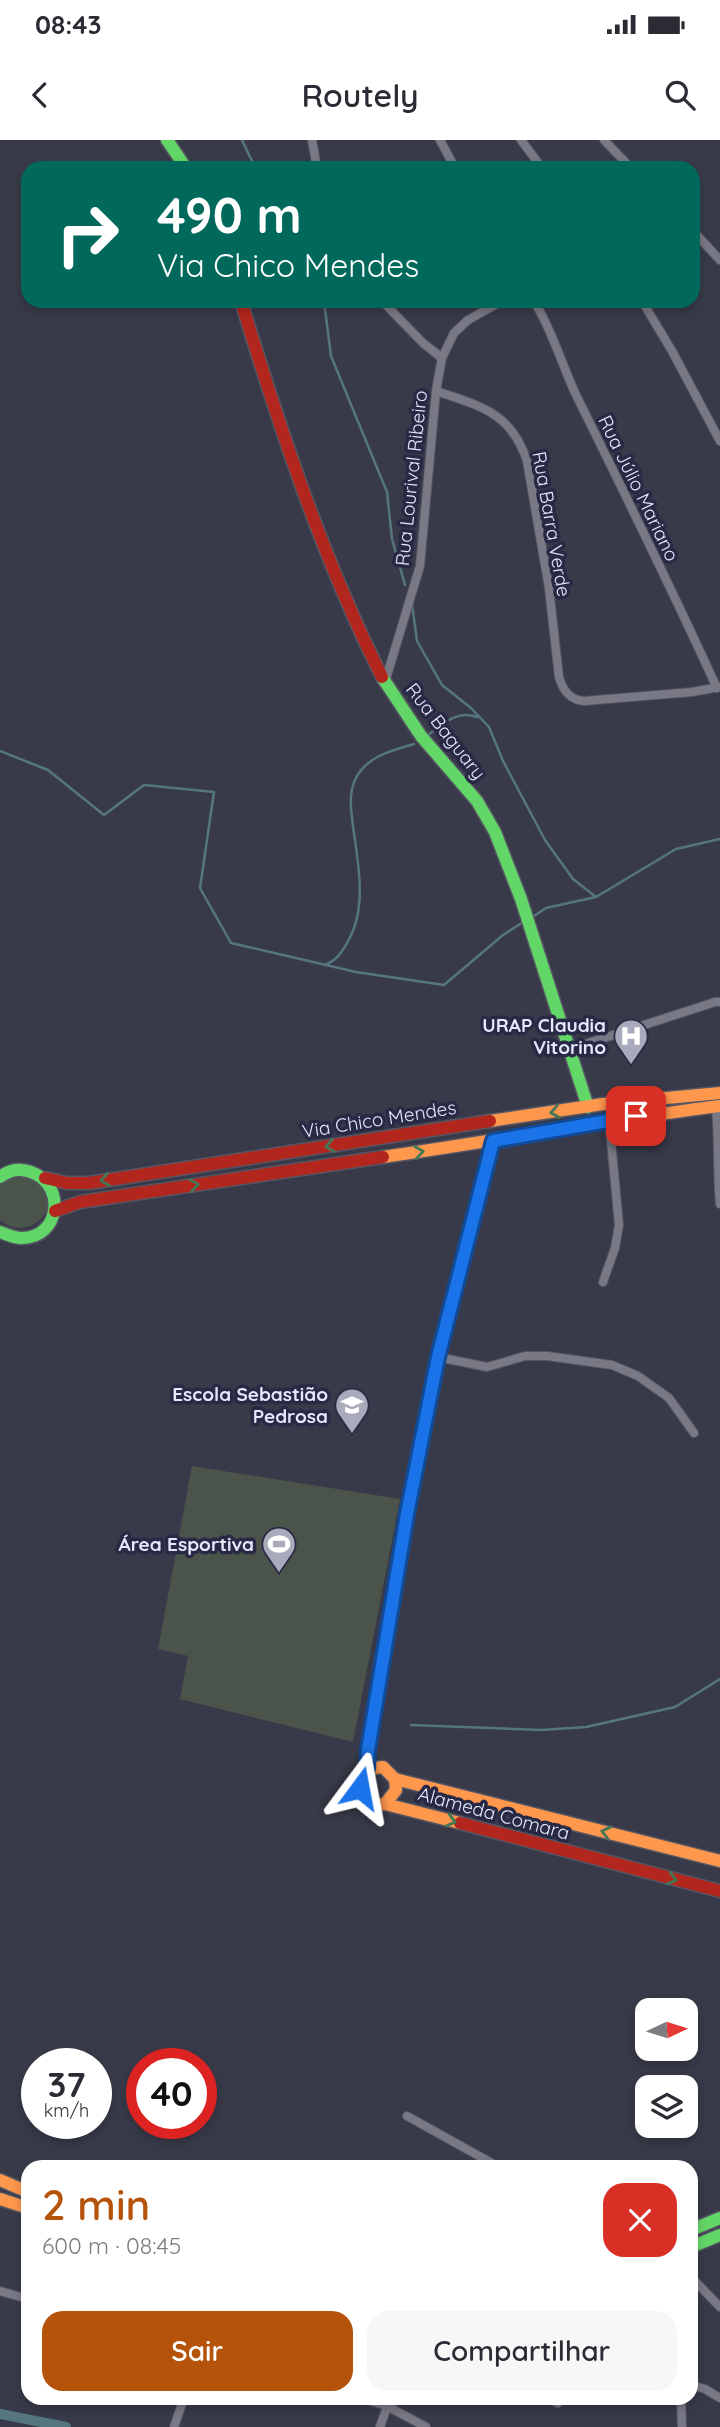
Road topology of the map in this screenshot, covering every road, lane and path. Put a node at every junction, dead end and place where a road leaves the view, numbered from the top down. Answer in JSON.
{"nodes":[{"id":1,"x":167,"y":140,"type":"edge"},
{"id":2,"x":312,"y":140,"type":"edge"},
{"id":3,"x":440,"y":140,"type":"edge"},
{"id":4,"x":521,"y":140,"type":"edge"},
{"id":5,"x":604,"y":140,"type":"edge"},
{"id":6,"x":181,"y":161,"type":"edge"},
{"id":7,"x":316,"y":161,"type":"edge"},
{"id":8,"x":451,"y":161,"type":"edge"},
{"id":9,"x":536,"y":161,"type":"edge"},
{"id":10,"x":624,"y":161,"type":"edge"},
{"id":11,"x":700,"y":239,"type":"edge"},
{"id":12,"x":720,"y":260,"type":"edge"},
{"id":13,"x":243,"y":308,"type":"edge"},
{"id":14,"x":389,"y":308,"type":"edge"},
{"id":15,"x":489,"y":308,"type":"edge"},
{"id":16,"x":538,"y":308,"type":"edge"},
{"id":17,"x":646,"y":308,"type":"edge"},
{"id":18,"x":442,"y":358,"type":"junction"},
{"id":19,"x":436,"y":391,"type":"junction"},
{"id":20,"x":720,"y":441,"type":"edge"},
{"id":21,"x":384,"y":682,"type":"junction"},
{"id":22,"x":719,"y":687,"type":"edge"},
{"id":23,"x":720,"y":1002,"type":"edge"},
{"id":24,"x":570,"y":1049,"type":"junction"},
{"id":25,"x":720,"y":1093,"type":"edge"},
{"id":26,"x":718,"y":1106,"type":"edge"},
{"id":27,"x":588,"y":1107,"type":"junction"},
{"id":28,"x":609,"y":1120,"type":"junction"},
{"id":29,"x":493,"y":1141,"type":"junction"},
{"id":30,"x":0,"y":1177,"type":"edge"},
{"id":31,"x":45,"y":1178,"type":"junction"},
{"id":32,"x":720,"y":1204,"type":"edge"},
{"id":33,"x":55,"y":1211,"type":"junction"},
{"id":34,"x":3,"y":1235,"type":"edge"},
{"id":35,"x":603,"y":1282,"type":"dead end"},
{"id":36,"x":438,"y":1357,"type":"junction"},
{"id":37,"x":694,"y":1433,"type":"dead end"},
{"id":38,"x":367,"y":1769,"type":"junction"},
{"id":39,"x":395,"y":1779,"type":"junction"},
{"id":40,"x":385,"y":1804,"type":"junction"},
{"id":41,"x":720,"y":1861,"type":"edge"},
{"id":42,"x":720,"y":1891,"type":"edge"},
{"id":43,"x":408,"y":2116,"type":"dead end"},
{"id":44,"x":486,"y":2160,"type":"edge"},
{"id":45,"x":0,"y":2180,"type":"edge"},
{"id":46,"x":21,"y":2189,"type":"edge"},
{"id":47,"x":0,"y":2199,"type":"edge"},
{"id":48,"x":21,"y":2206,"type":"edge"},
{"id":49,"x":720,"y":2218,"type":"edge"},
{"id":50,"x":698,"y":2227,"type":"edge"},
{"id":51,"x":720,"y":2235,"type":"edge"},
{"id":52,"x":698,"y":2244,"type":"edge"},
{"id":53,"x":698,"y":2284,"type":"edge"},
{"id":54,"x":0,"y":2291,"type":"edge"},
{"id":55,"x":21,"y":2297,"type":"edge"},
{"id":56,"x":720,"y":2307,"type":"edge"},
{"id":57,"x":698,"y":2387,"type":"edge"},
{"id":58,"x":720,"y":2398,"type":"edge"},
{"id":59,"x":182,"y":2405,"type":"edge"},
{"id":60,"x":388,"y":2405,"type":"edge"},
{"id":61,"x":393,"y":2405,"type":"edge"},
{"id":62,"x":681,"y":2405,"type":"edge"},
{"id":63,"x":174,"y":2427,"type":"edge"},
{"id":64,"x":380,"y":2427,"type":"edge"},
{"id":65,"x":426,"y":2427,"type":"edge"},
{"id":66,"x":682,"y":2427,"type":"edge"}],
"edges":[{"from":1,"to":6,"type":"street"},
{"from":2,"to":7,"type":"street"},
{"from":3,"to":8,"type":"street"},
{"from":4,"to":9,"type":"street"},
{"from":5,"to":10,"type":"street"},
{"from":11,"to":12,"type":"street"},
{"from":13,"to":21,"type":"street","name":"Rua Baguary"},
{"from":14,"to":18,"type":"street"},
{"from":15,"to":18,"type":"street","name":"Rua Lourival Ribeiro"},
{"from":16,"to":22,"type":"street","name":"Rua Júlio Mariano"},
{"from":17,"to":20,"type":"street"},
{"from":18,"to":19,"type":"street","name":"Rua Lourival Ribeiro"},
{"from":19,"to":21,"type":"street","name":"Rua Lourival Ribeiro"},
{"from":19,"to":22,"type":"street","name":"Rua Barra Verde"},
{"from":21,"to":24,"type":"street","name":"Rua Baguary"},
{"from":23,"to":24,"type":"street"},
{"from":24,"to":27,"type":"street","name":"Rua Baguary"},
{"from":25,"to":27,"type":"street","name":"Via Chico Mendes"},
{"from":26,"to":28,"type":"street","name":"Via Chico Mendes"},
{"from":26,"to":32,"type":"street"},
{"from":27,"to":31,"type":"street","name":"Via Chico Mendes","one_way":true},
{"from":28,"to":29,"type":"street","name":"Via Chico Mendes"},
{"from":28,"to":35,"type":"street"},
{"from":33,"to":29,"type":"street","name":"Via Chico Mendes","one_way":true},
{"from":29,"to":36,"type":"street"},
{"from":30,"to":31,"type":"street","name":"Via Chico Mendes"},
{"from":31,"to":33,"type":"street"},
{"from":33,"to":34,"type":"street"},
{"from":36,"to":37,"type":"street"},
{"from":36,"to":38,"type":"street"},
{"from":38,"to":39,"type":"street","name":"Alameda Comara"},
{"from":38,"to":40,"type":"street","name":"Alameda Comara"},
{"from":39,"to":40,"type":"street"},
{"from":41,"to":39,"type":"street","name":"Alameda Comara","one_way":true},
{"from":40,"to":42,"type":"street","name":"Alameda Comara","one_way":true},
{"from":43,"to":44,"type":"street"},
{"from":45,"to":46,"type":"street"},
{"from":47,"to":48,"type":"street"},
{"from":49,"to":50,"type":"street"},
{"from":51,"to":52,"type":"street"},
{"from":53,"to":56,"type":"street"},
{"from":54,"to":55,"type":"street"},
{"from":57,"to":58,"type":"street"},
{"from":59,"to":63,"type":"street"},
{"from":60,"to":64,"type":"street"},
{"from":61,"to":65,"type":"street"},
{"from":62,"to":66,"type":"street"}]}
